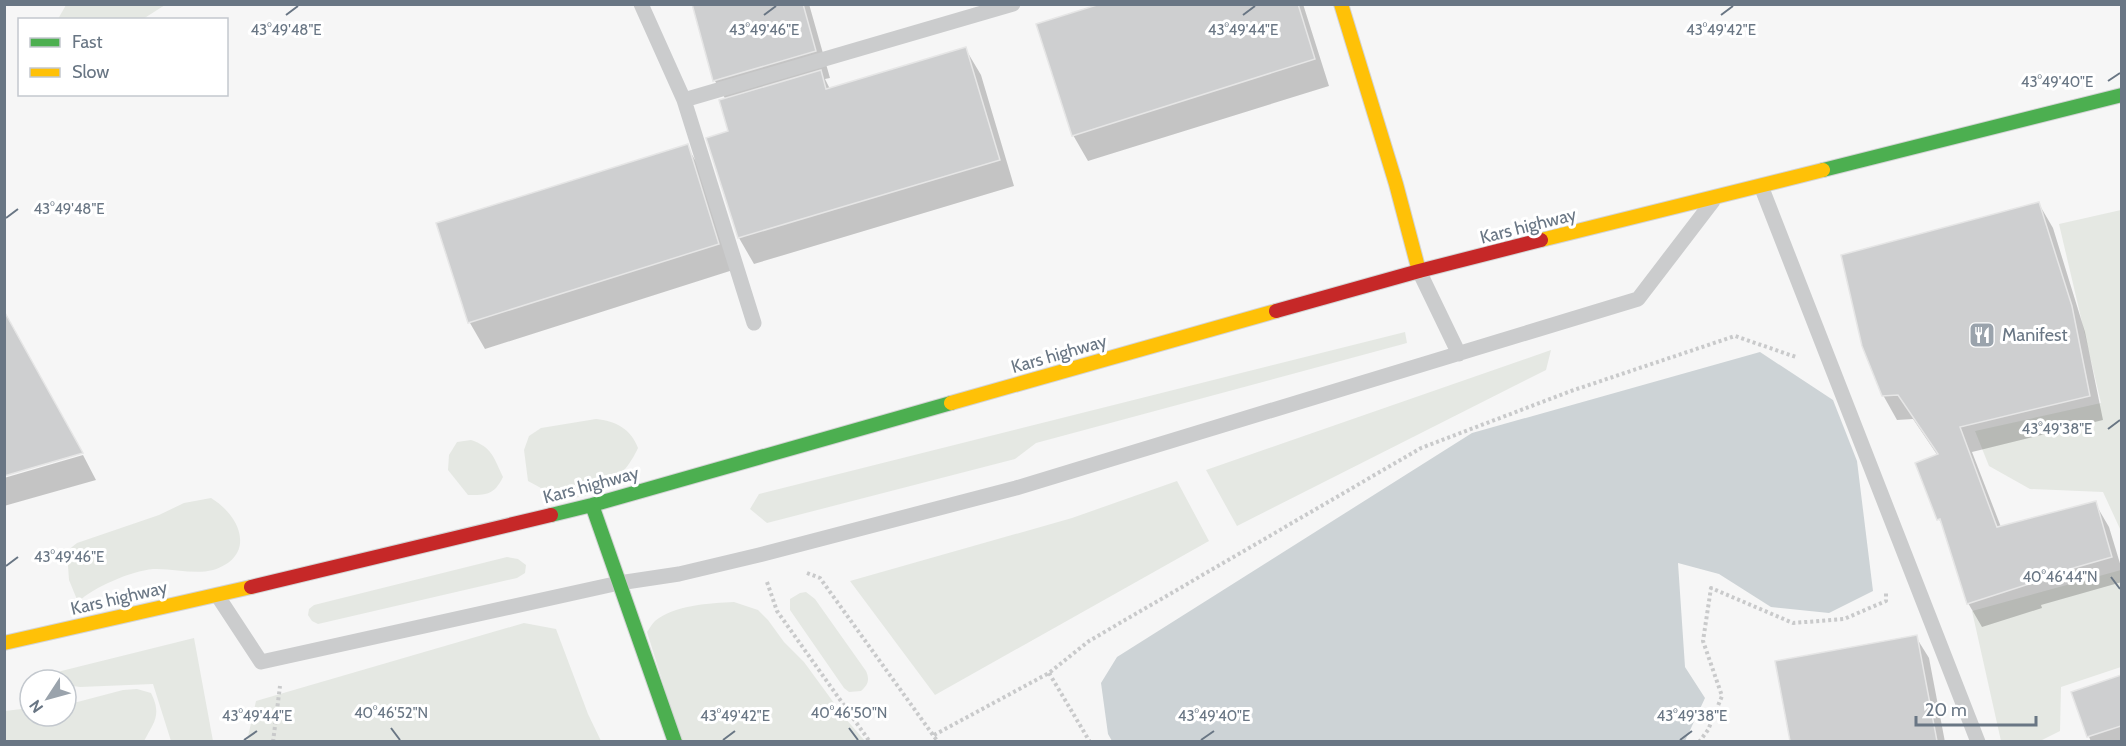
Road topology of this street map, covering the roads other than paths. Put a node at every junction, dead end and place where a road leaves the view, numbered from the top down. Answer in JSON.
{"nodes":[{"id":1,"x":641,"y":4,"type":"edge"},
{"id":2,"x":1013,"y":4,"type":"edge"},
{"id":3,"x":1341,"y":4,"type":"edge"},
{"id":4,"x":2121,"y":95,"type":"edge"},
{"id":5,"x":684,"y":100,"type":"junction"},
{"id":6,"x":1761,"y":186,"type":"junction"},
{"id":7,"x":1716,"y":197,"type":"junction"},
{"id":8,"x":1419,"y":271,"type":"junction"},
{"id":9,"x":754,"y":323,"type":"dead end"},
{"id":10,"x":1459,"y":354,"type":"junction"},
{"id":11,"x":592,"y":505,"type":"junction"},
{"id":12,"x":619,"y":583,"type":"junction"},
{"id":13,"x":217,"y":595,"type":"junction"},
{"id":14,"x":4,"y":643,"type":"edge"},
{"id":15,"x":675,"y":741,"type":"edge"},
{"id":16,"x":1978,"y":741,"type":"edge"}],
"edges":[{"from":1,"to":5,"type":"lane"},
{"from":2,"to":5,"type":"lane"},
{"from":3,"to":8,"type":"main road"},
{"from":4,"to":6,"type":"main road","name":"Kars highway"},
{"from":5,"to":9,"type":"lane"},
{"from":6,"to":7,"type":"main road","name":"Kars highway"},
{"from":6,"to":16,"type":"lane"},
{"from":7,"to":8,"type":"main road","name":"Kars highway"},
{"from":7,"to":10,"type":"lane"},
{"from":8,"to":10,"type":"lane"},
{"from":8,"to":11,"type":"main road","name":"Kars highway"},
{"from":10,"to":12,"type":"lane"},
{"from":11,"to":12,"type":"main road"},
{"from":11,"to":13,"type":"main road","name":"Kars highway"},
{"from":12,"to":13,"type":"lane"},
{"from":12,"to":15,"type":"main road"},
{"from":13,"to":14,"type":"main road","name":"Kars highway"}]}
